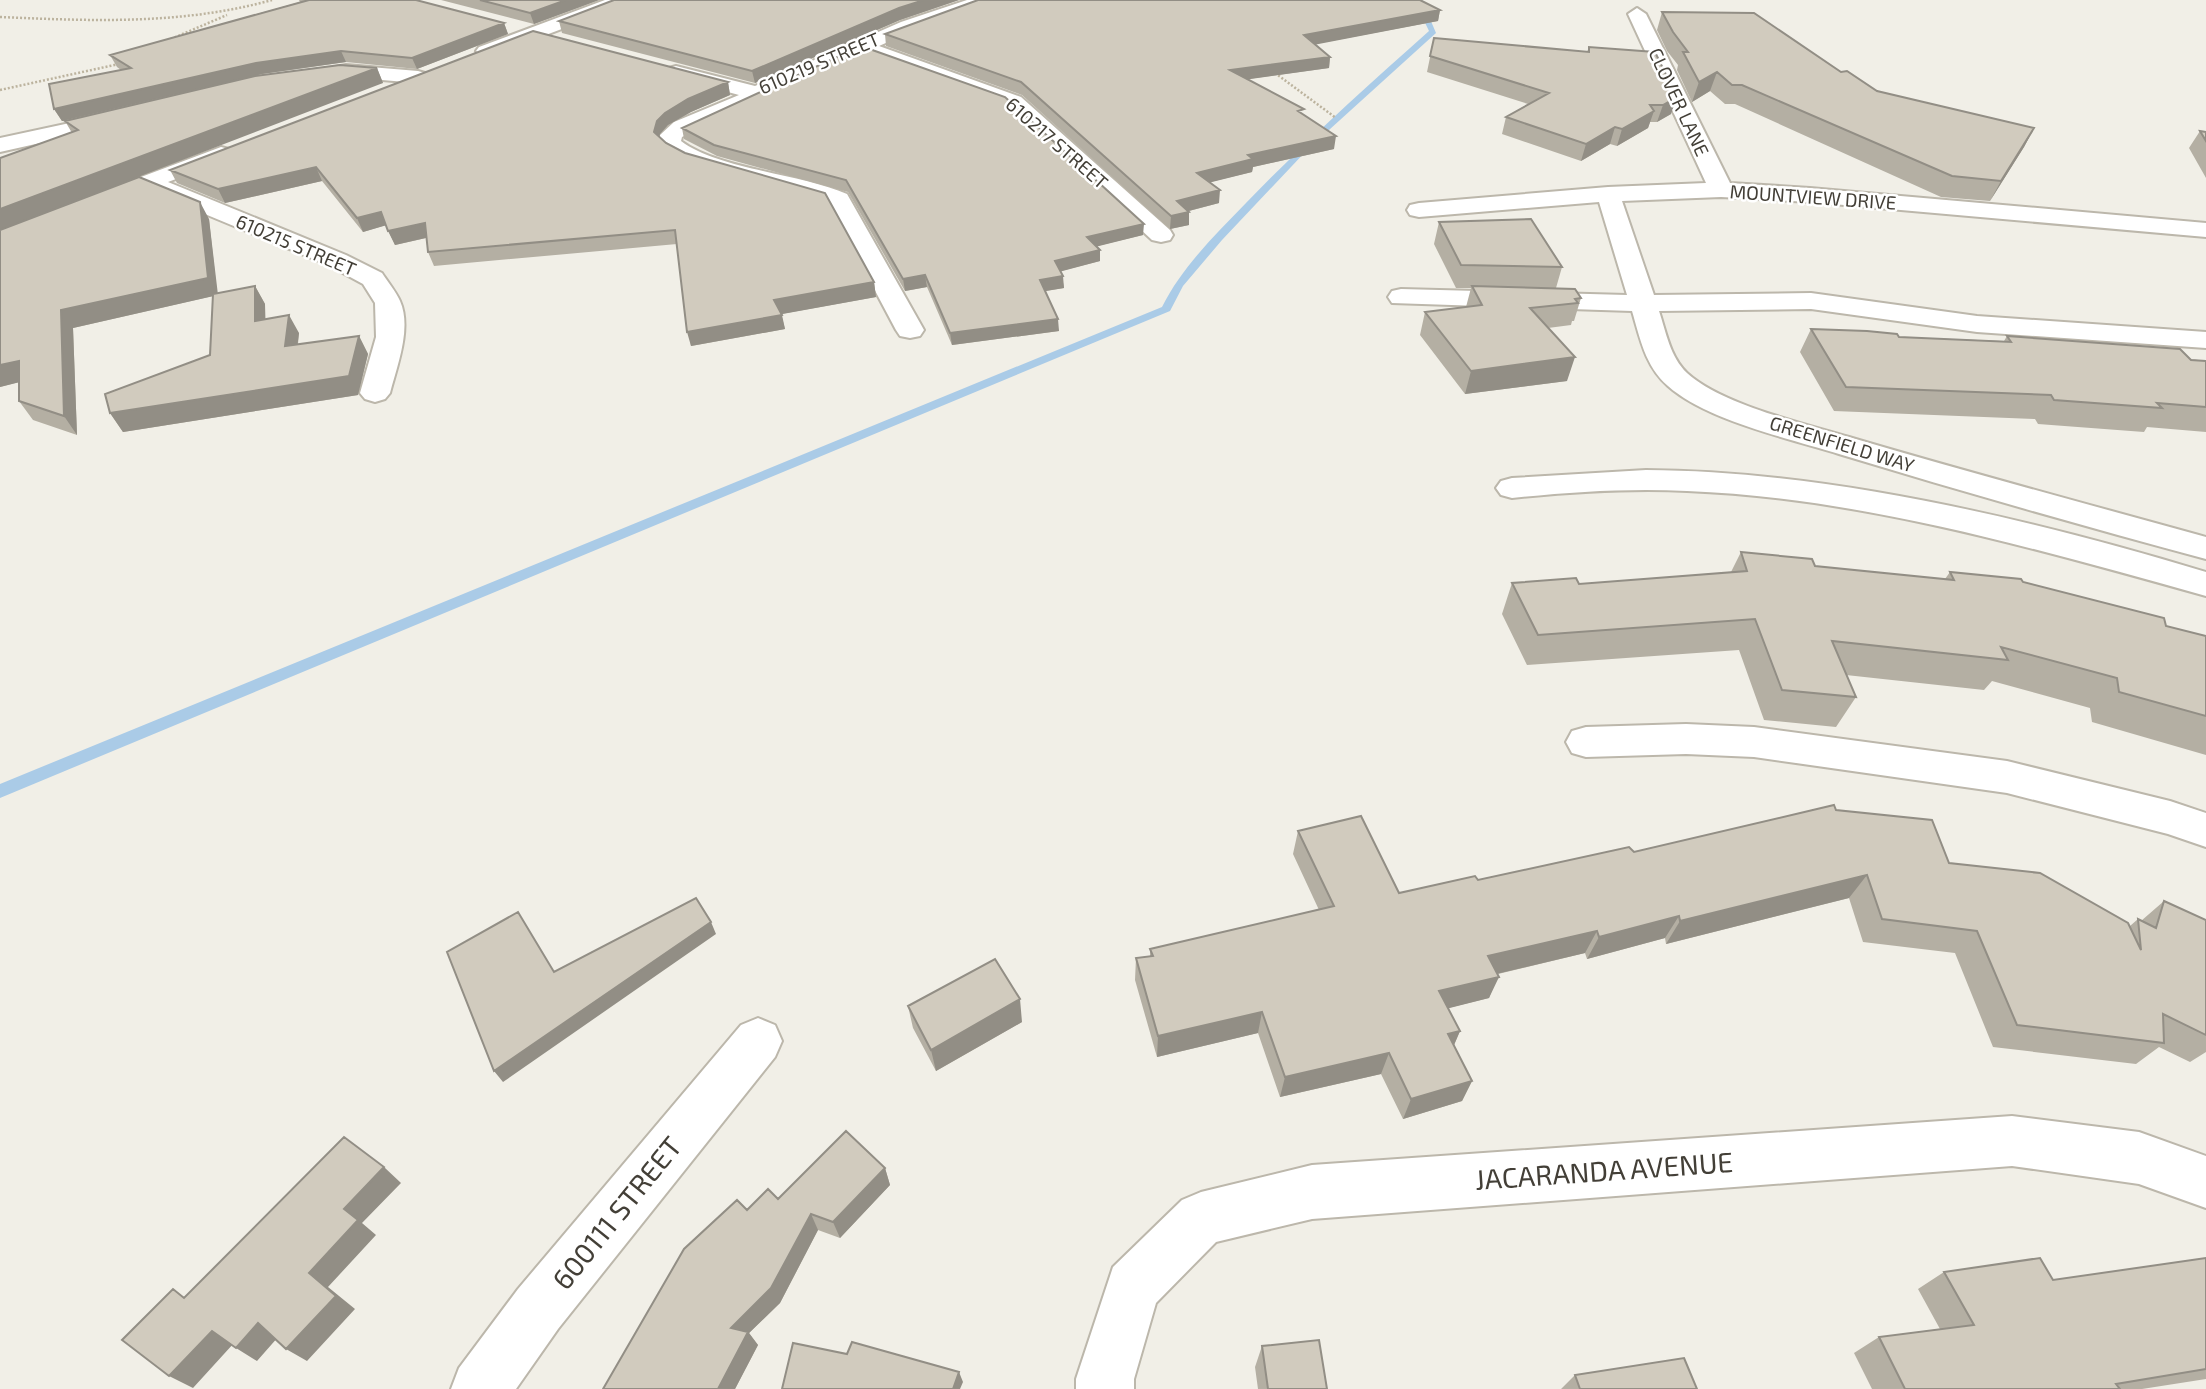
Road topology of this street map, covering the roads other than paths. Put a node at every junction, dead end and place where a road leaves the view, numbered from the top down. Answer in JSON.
{"nodes":[{"id":1,"x":622,"y":0,"type":"edge"},
{"id":2,"x":985,"y":0,"type":"edge"},
{"id":3,"x":1637,"y":14,"type":"dead end"},
{"id":4,"x":509,"y":26,"type":"dead end"},
{"id":5,"x":534,"y":32,"type":"junction"},
{"id":6,"x":558,"y":41,"type":"edge"},
{"id":7,"x":860,"y":46,"type":"junction"},
{"id":8,"x":469,"y":57,"type":"edge"},
{"id":9,"x":651,"y":65,"type":"edge"},
{"id":10,"x":444,"y":67,"type":"edge"},
{"id":11,"x":310,"y":76,"type":"edge"},
{"id":12,"x":418,"y":77,"type":"junction"},
{"id":13,"x":757,"y":93,"type":"junction"},
{"id":14,"x":374,"y":94,"type":"edge"},
{"id":15,"x":136,"y":115,"type":"edge"},
{"id":16,"x":0,"y":145,"type":"edge"},
{"id":17,"x":237,"y":147,"type":"edge"},
{"id":18,"x":147,"y":182,"type":"junction"},
{"id":19,"x":1721,"y":190,"type":"junction"},
{"id":20,"x":1608,"y":194,"type":"junction"},
{"id":21,"x":86,"y":206,"type":"edge"},
{"id":22,"x":1419,"y":210,"type":"dead end"},
{"id":23,"x":2206,"y":230,"type":"edge"},
{"id":24,"x":1161,"y":235,"type":"dead end"},
{"id":25,"x":1401,"y":297,"type":"dead end"},
{"id":26,"x":1643,"y":303,"type":"junction"},
{"id":27,"x":910,"y":330,"type":"dead end"},
{"id":28,"x":2177,"y":337,"type":"junction"},
{"id":29,"x":2206,"y":340,"type":"edge"},
{"id":30,"x":2206,"y":346,"type":"edge"},
{"id":31,"x":374,"y":393,"type":"dead end"},
{"id":32,"x":1511,"y":488,"type":"dead end"},
{"id":33,"x":2206,"y":548,"type":"edge"},
{"id":34,"x":2206,"y":584,"type":"edge"},
{"id":35,"x":1586,"y":742,"type":"dead end"},
{"id":36,"x":2206,"y":830,"type":"edge"},
{"id":37,"x":758,"y":1041,"type":"dead end"},
{"id":38,"x":2206,"y":1182,"type":"edge"},
{"id":39,"x":480,"y":1389,"type":"edge"},
{"id":40,"x":1105,"y":1389,"type":"edge"}],
"edges":[{"from":1,"to":5,"type":"street"},
{"from":2,"to":7,"type":"street","name":"610219 STREET"},
{"from":3,"to":19,"type":"street","name":"CLOVER LANE"},
{"from":4,"to":5,"type":"street"},
{"from":5,"to":6,"type":"street"},
{"from":5,"to":8,"type":"street"},
{"from":7,"to":13,"type":"street","name":"610219 STREET"},
{"from":7,"to":24,"type":"street","name":"610217 STREET"},
{"from":9,"to":13,"type":"street","name":"610219 STREET"},
{"from":10,"to":12,"type":"street"},
{"from":11,"to":12,"type":"street"},
{"from":12,"to":14,"type":"street"},
{"from":13,"to":27,"type":"street"},
{"from":15,"to":16,"type":"street"},
{"from":17,"to":18,"type":"street"},
{"from":18,"to":21,"type":"street"},
{"from":18,"to":31,"type":"street","name":"610215 STREET"},
{"from":19,"to":20,"type":"street","name":"MOUNTVIEW DRIVE"},
{"from":19,"to":23,"type":"street","name":"MOUNTVIEW DRIVE"},
{"from":20,"to":22,"type":"street","name":"MOUNTVIEW DRIVE"},
{"from":20,"to":26,"type":"street","name":"GREENFIELD WAY"},
{"from":25,"to":26,"type":"street"},
{"from":26,"to":28,"type":"street"},
{"from":26,"to":33,"type":"street","name":"GREENFIELD WAY"},
{"from":28,"to":29,"type":"street"},
{"from":28,"to":30,"type":"street"},
{"from":32,"to":34,"type":"street","name":"GREENFIELD WAY"},
{"from":35,"to":36,"type":"street"},
{"from":37,"to":39,"type":"street","name":"600111 STREET"},
{"from":38,"to":40,"type":"street","name":"JACARANDA AVENUE"}]}
